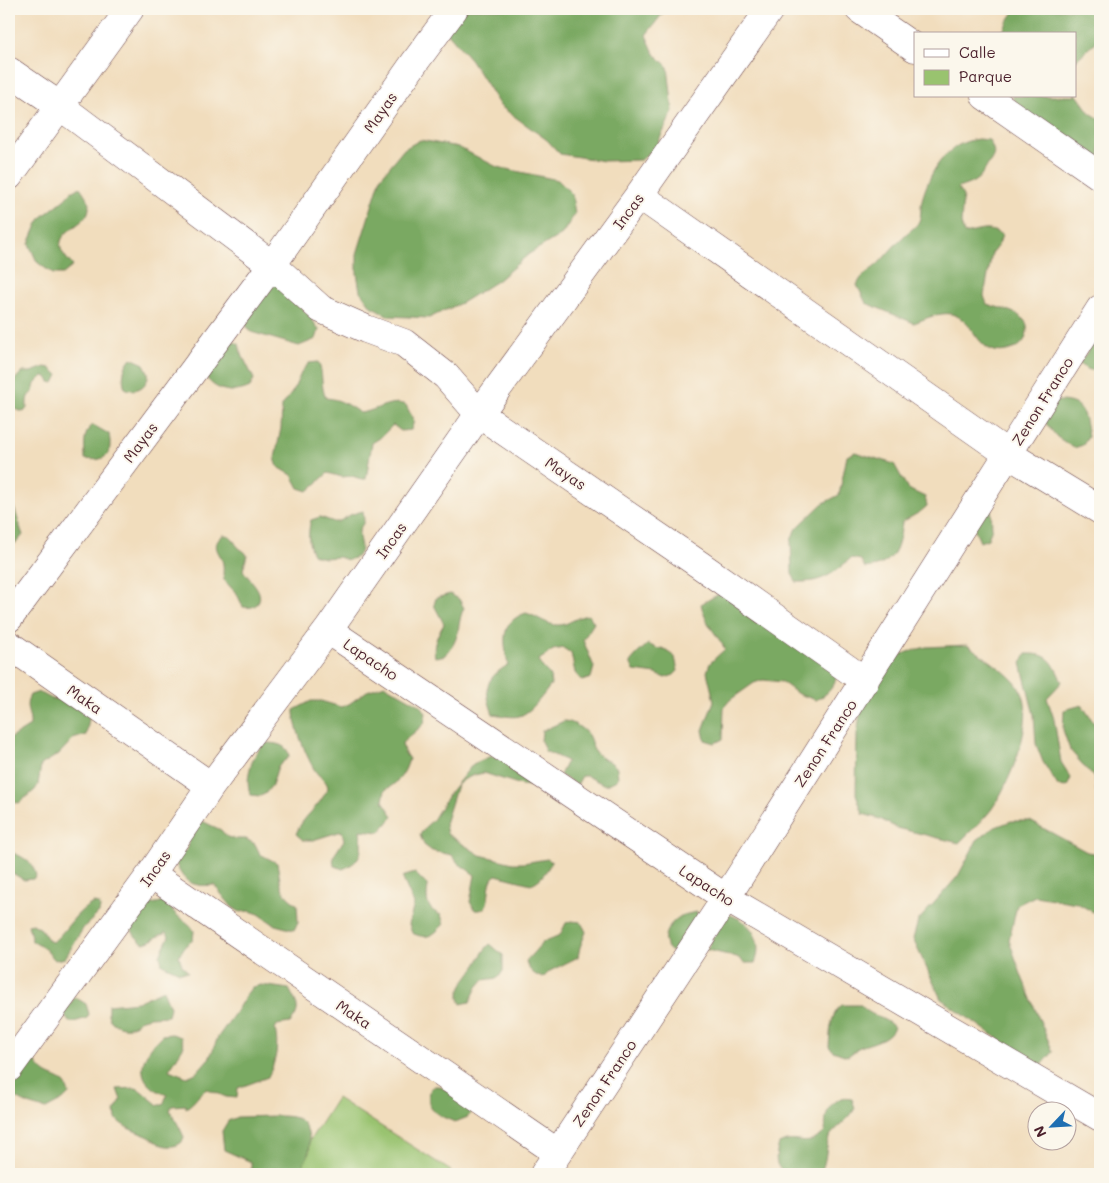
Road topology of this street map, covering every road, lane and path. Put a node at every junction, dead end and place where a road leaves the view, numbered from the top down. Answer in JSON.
{"nodes":[{"id":1,"x":130,"y":9,"type":"edge"},
{"id":2,"x":454,"y":9,"type":"edge"},
{"id":3,"x":770,"y":9,"type":"edge"},
{"id":4,"x":859,"y":9,"type":"edge"},
{"id":5,"x":914,"y":47,"type":"edge"},
{"id":6,"x":9,"y":71,"type":"edge"},
{"id":7,"x":989,"y":98,"type":"edge"},
{"id":8,"x":60,"y":106,"type":"junction"},
{"id":9,"x":9,"y":176,"type":"edge"},
{"id":10,"x":1100,"y":176,"type":"edge"},
{"id":11,"x":639,"y":196,"type":"junction"},
{"id":12,"x":272,"y":265,"type":"junction"},
{"id":13,"x":1100,"y":309,"type":"edge"},
{"id":14,"x":479,"y":414,"type":"junction"},
{"id":15,"x":1008,"y":454,"type":"junction"},
{"id":16,"x":1100,"y":510,"type":"edge"},
{"id":17,"x":9,"y":618,"type":"edge"},
{"id":18,"x":328,"y":630,"type":"junction"},
{"id":19,"x":9,"y":645,"type":"edge"},
{"id":20,"x":865,"y":681,"type":"junction"},
{"id":21,"x":211,"y":786,"type":"junction"},
{"id":22,"x":151,"y":874,"type":"junction"},
{"id":23,"x":726,"y":898,"type":"junction"},
{"id":24,"x":9,"y":1068,"type":"edge"},
{"id":25,"x":1100,"y":1117,"type":"edge"},
{"id":26,"x":551,"y":1164,"type":"edge"}],
"edges":[{"from":1,"to":8,"type":"street"},
{"from":2,"to":12,"type":"street","name":"Mayas"},
{"from":3,"to":11,"type":"street","name":"Incas"},
{"from":4,"to":5,"type":"street"},
{"from":6,"to":8,"type":"street","name":"Mayas"},
{"from":7,"to":10,"type":"street"},
{"from":8,"to":9,"type":"street"},
{"from":8,"to":12,"type":"street","name":"Mayas"},
{"from":11,"to":14,"type":"street","name":"Incas"},
{"from":11,"to":15,"type":"street"},
{"from":12,"to":14,"type":"street","name":"Mayas"},
{"from":12,"to":17,"type":"street","name":"Mayas"},
{"from":13,"to":15,"type":"street","name":"Zenon Franco"},
{"from":14,"to":18,"type":"street","name":"Incas"},
{"from":14,"to":20,"type":"street","name":"Mayas"},
{"from":15,"to":16,"type":"street"},
{"from":15,"to":20,"type":"street","name":"Zenon Franco"},
{"from":18,"to":21,"type":"street","name":"Incas"},
{"from":18,"to":23,"type":"street","name":"Lapacho"},
{"from":19,"to":21,"type":"street","name":"Maka"},
{"from":20,"to":23,"type":"street","name":"Zenon Franco"},
{"from":21,"to":22,"type":"street","name":"Incas"},
{"from":22,"to":24,"type":"street","name":"Incas"},
{"from":22,"to":26,"type":"street","name":"Maka"},
{"from":23,"to":25,"type":"street","name":"Lapacho"},
{"from":23,"to":26,"type":"street","name":"Zenon Franco"}]}
